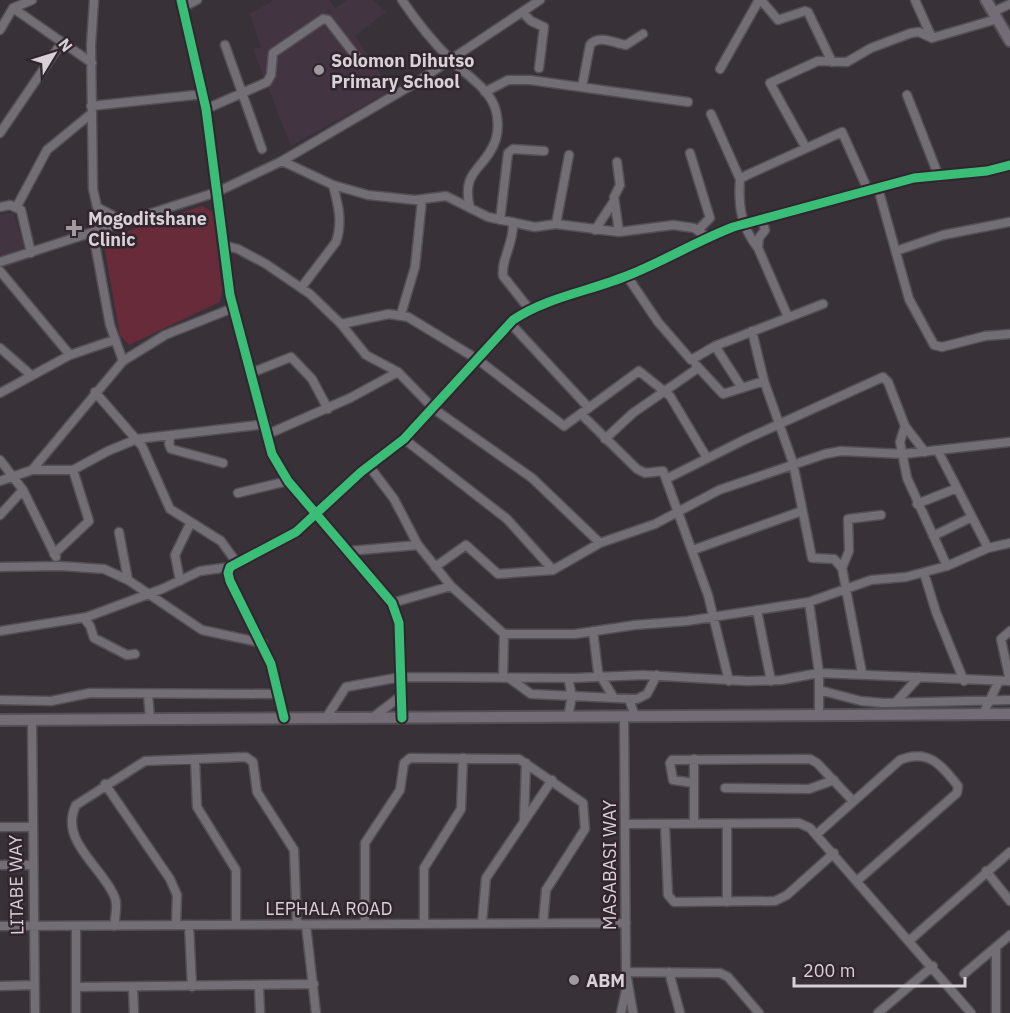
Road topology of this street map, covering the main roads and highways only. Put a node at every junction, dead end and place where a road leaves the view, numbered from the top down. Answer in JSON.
{"nodes":[{"id":1,"x":986,"y":0,"type":"edge"},
{"id":2,"x":1009,"y":40,"type":"edge"},
{"id":3,"x":1010,"y":714,"type":"edge"},
{"id":4,"x":0,"y":718,"type":"edge"}],
"edges":[{"from":1,"to":2,"type":"main road"},
{"from":3,"to":4,"type":"main road"}]}
